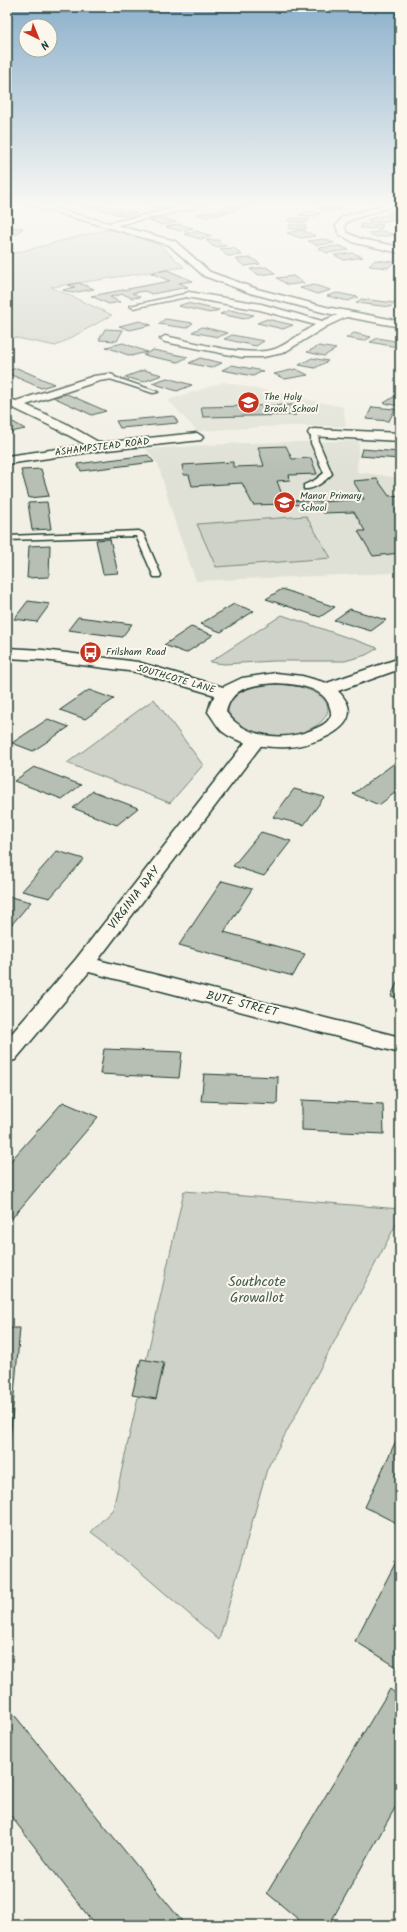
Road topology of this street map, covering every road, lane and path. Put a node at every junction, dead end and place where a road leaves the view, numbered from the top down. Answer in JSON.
{"nodes":[{"id":1,"x":189,"y":295,"type":"joint"},
{"id":2,"x":272,"y":295,"type":"edge"},
{"id":3,"x":132,"y":306,"type":"dead end"},
{"id":4,"x":348,"y":314,"type":"junction"},
{"id":5,"x":323,"y":324,"type":"junction"},
{"id":6,"x":400,"y":324,"type":"edge"},
{"id":7,"x":164,"y":338,"type":"dead end"},
{"id":8,"x":109,"y":377,"type":"joint"},
{"id":9,"x":155,"y":392,"type":"dead end"},
{"id":10,"x":12,"y":403,"type":"edge"},
{"id":11,"x":314,"y":433,"type":"joint"},
{"id":12,"x":196,"y":437,"type":"dead end"},
{"id":13,"x":400,"y":437,"type":"edge"},
{"id":14,"x":98,"y":447,"type":"junction"},
{"id":15,"x":7,"y":460,"type":"edge"},
{"id":16,"x":307,"y":487,"type":"dead end"},
{"id":17,"x":7,"y":538,"type":"edge"},
{"id":18,"x":157,"y":575,"type":"dead end"},
{"id":19,"x":7,"y":653,"type":"edge"},
{"id":20,"x":400,"y":663,"type":"edge"},
{"id":21,"x":325,"y":690,"type":"junction"},
{"id":22,"x":226,"y":693,"type":"junction"},
{"id":23,"x":257,"y":739,"type":"junction"},
{"id":24,"x":84,"y":964,"type":"junction"},
{"id":25,"x":400,"y":1045,"type":"edge"},
{"id":26,"x":7,"y":1054,"type":"edge"}],
"edges":[{"from":1,"to":3,"type":"lane"},
{"from":1,"to":5,"type":"street"},
{"from":2,"to":4,"type":"street"},
{"from":4,"to":5,"type":"street"},
{"from":4,"to":6,"type":"street"},
{"from":5,"to":7,"type":"street"},
{"from":8,"to":9,"type":"lane"},
{"from":8,"to":10,"type":"street"},
{"from":10,"to":14,"type":"street"},
{"from":11,"to":13,"type":"street"},
{"from":11,"to":16,"type":"lane"},
{"from":12,"to":14,"type":"street","name":"ASHAMPSTEAD ROAD"},
{"from":14,"to":15,"type":"street","name":"ASHAMPSTEAD ROAD"},
{"from":17,"to":18,"type":"lane"},
{"from":19,"to":22,"type":"street","name":"SOUTHCOTE LANE"},
{"from":20,"to":21,"type":"street"},
{"from":21,"to":22,"type":"street","name":"SOUTHCOTE LANE"},
{"from":21,"to":23,"type":"street","name":"SOUTHCOTE LANE"},
{"from":22,"to":23,"type":"street","name":"SOUTHCOTE LANE"},
{"from":23,"to":24,"type":"street","name":"VIRGINIA WAY"},
{"from":24,"to":25,"type":"street","name":"BUTE STREET"},
{"from":24,"to":26,"type":"street","name":"VIRGINIA WAY"}]}
